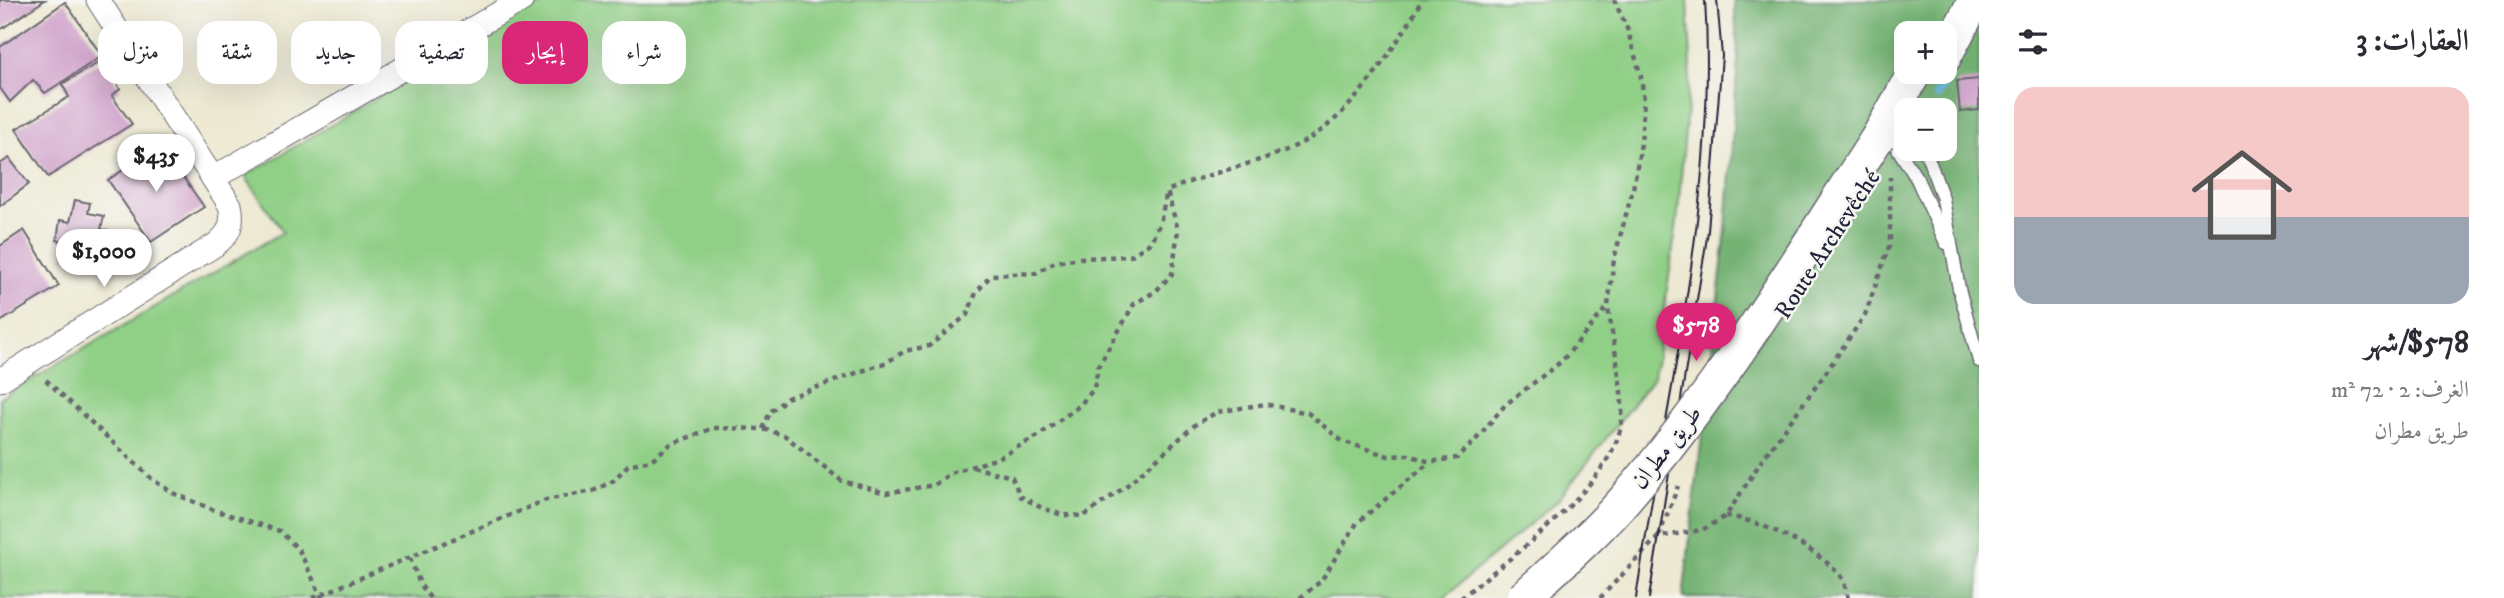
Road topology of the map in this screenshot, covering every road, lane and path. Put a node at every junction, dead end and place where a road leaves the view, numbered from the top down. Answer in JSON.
{"nodes":[{"id":1,"x":98,"y":0,"type":"edge"},
{"id":2,"x":522,"y":0,"type":"edge"},
{"id":3,"x":1422,"y":0,"type":"edge"},
{"id":4,"x":1614,"y":0,"type":"edge"},
{"id":5,"x":1954,"y":0,"type":"edge"},
{"id":6,"x":1975,"y":0,"type":"edge"},
{"id":7,"x":486,"y":8,"type":"edge"},
{"id":8,"x":1943,"y":21,"type":"edge"},
{"id":9,"x":1957,"y":34,"type":"edge"},
{"id":10,"x":1894,"y":140,"type":"edge"},
{"id":11,"x":1894,"y":141,"type":"edge"},
{"id":12,"x":1896,"y":161,"type":"edge"},
{"id":13,"x":1909,"y":161,"type":"edge"},
{"id":14,"x":1917,"y":161,"type":"edge"},
{"id":15,"x":213,"y":178,"type":"junction"},
{"id":16,"x":1167,"y":191,"type":"junction"},
{"id":17,"x":1952,"y":258,"type":"junction"},
{"id":18,"x":1608,"y":306,"type":"junction"},
{"id":19,"x":30,"y":361,"type":"junction"},
{"id":20,"x":1979,"y":361,"type":"edge"},
{"id":21,"x":0,"y":380,"type":"edge"},
{"id":22,"x":763,"y":429,"type":"junction"},
{"id":23,"x":1430,"y":462,"type":"junction"},
{"id":24,"x":973,"y":467,"type":"junction"},
{"id":25,"x":1726,"y":516,"type":"junction"},
{"id":26,"x":410,"y":558,"type":"junction"},
{"id":27,"x":321,"y":596,"type":"edge"},
{"id":28,"x":313,"y":598,"type":"edge"},
{"id":29,"x":430,"y":598,"type":"edge"},
{"id":30,"x":1300,"y":598,"type":"edge"},
{"id":31,"x":1461,"y":598,"type":"edge"},
{"id":32,"x":1522,"y":598,"type":"edge"},
{"id":33,"x":1550,"y":598,"type":"edge"},
{"id":34,"x":1600,"y":598,"type":"edge"},
{"id":35,"x":1848,"y":598,"type":"edge"}],
"edges":[{"from":1,"to":15,"type":"street"},
{"from":2,"to":7,"type":"street"},
{"from":3,"to":16,"type":"path"},
{"from":4,"to":18,"type":"path"},
{"from":5,"to":8,"type":"street"},
{"from":6,"to":9,"type":"street"},
{"from":7,"to":15,"type":"street"},
{"from":10,"to":32,"type":"street","name":"طريق مطران","bridge":true},
{"from":11,"to":33,"type":"street","name":"Route Archevêché"},
{"from":12,"to":25,"type":"path"},
{"from":13,"to":17,"type":"lane"},
{"from":14,"to":17,"type":"lane"},
{"from":15,"to":19,"type":"street"},
{"from":16,"to":22,"type":"path"},
{"from":16,"to":24,"type":"path"},
{"from":17,"to":20,"type":"lane"},
{"from":18,"to":23,"type":"path"},
{"from":18,"to":31,"type":"path"},
{"from":19,"to":21,"type":"street"},
{"from":19,"to":27,"type":"path"},
{"from":22,"to":24,"type":"path"},
{"from":22,"to":26,"type":"path"},
{"from":23,"to":24,"type":"path"},
{"from":23,"to":30,"type":"path"},
{"from":25,"to":34,"type":"path"},
{"from":25,"to":35,"type":"path"},
{"from":26,"to":27,"type":"path"},
{"from":26,"to":29,"type":"path"},
{"from":27,"to":28,"type":"path"}]}
